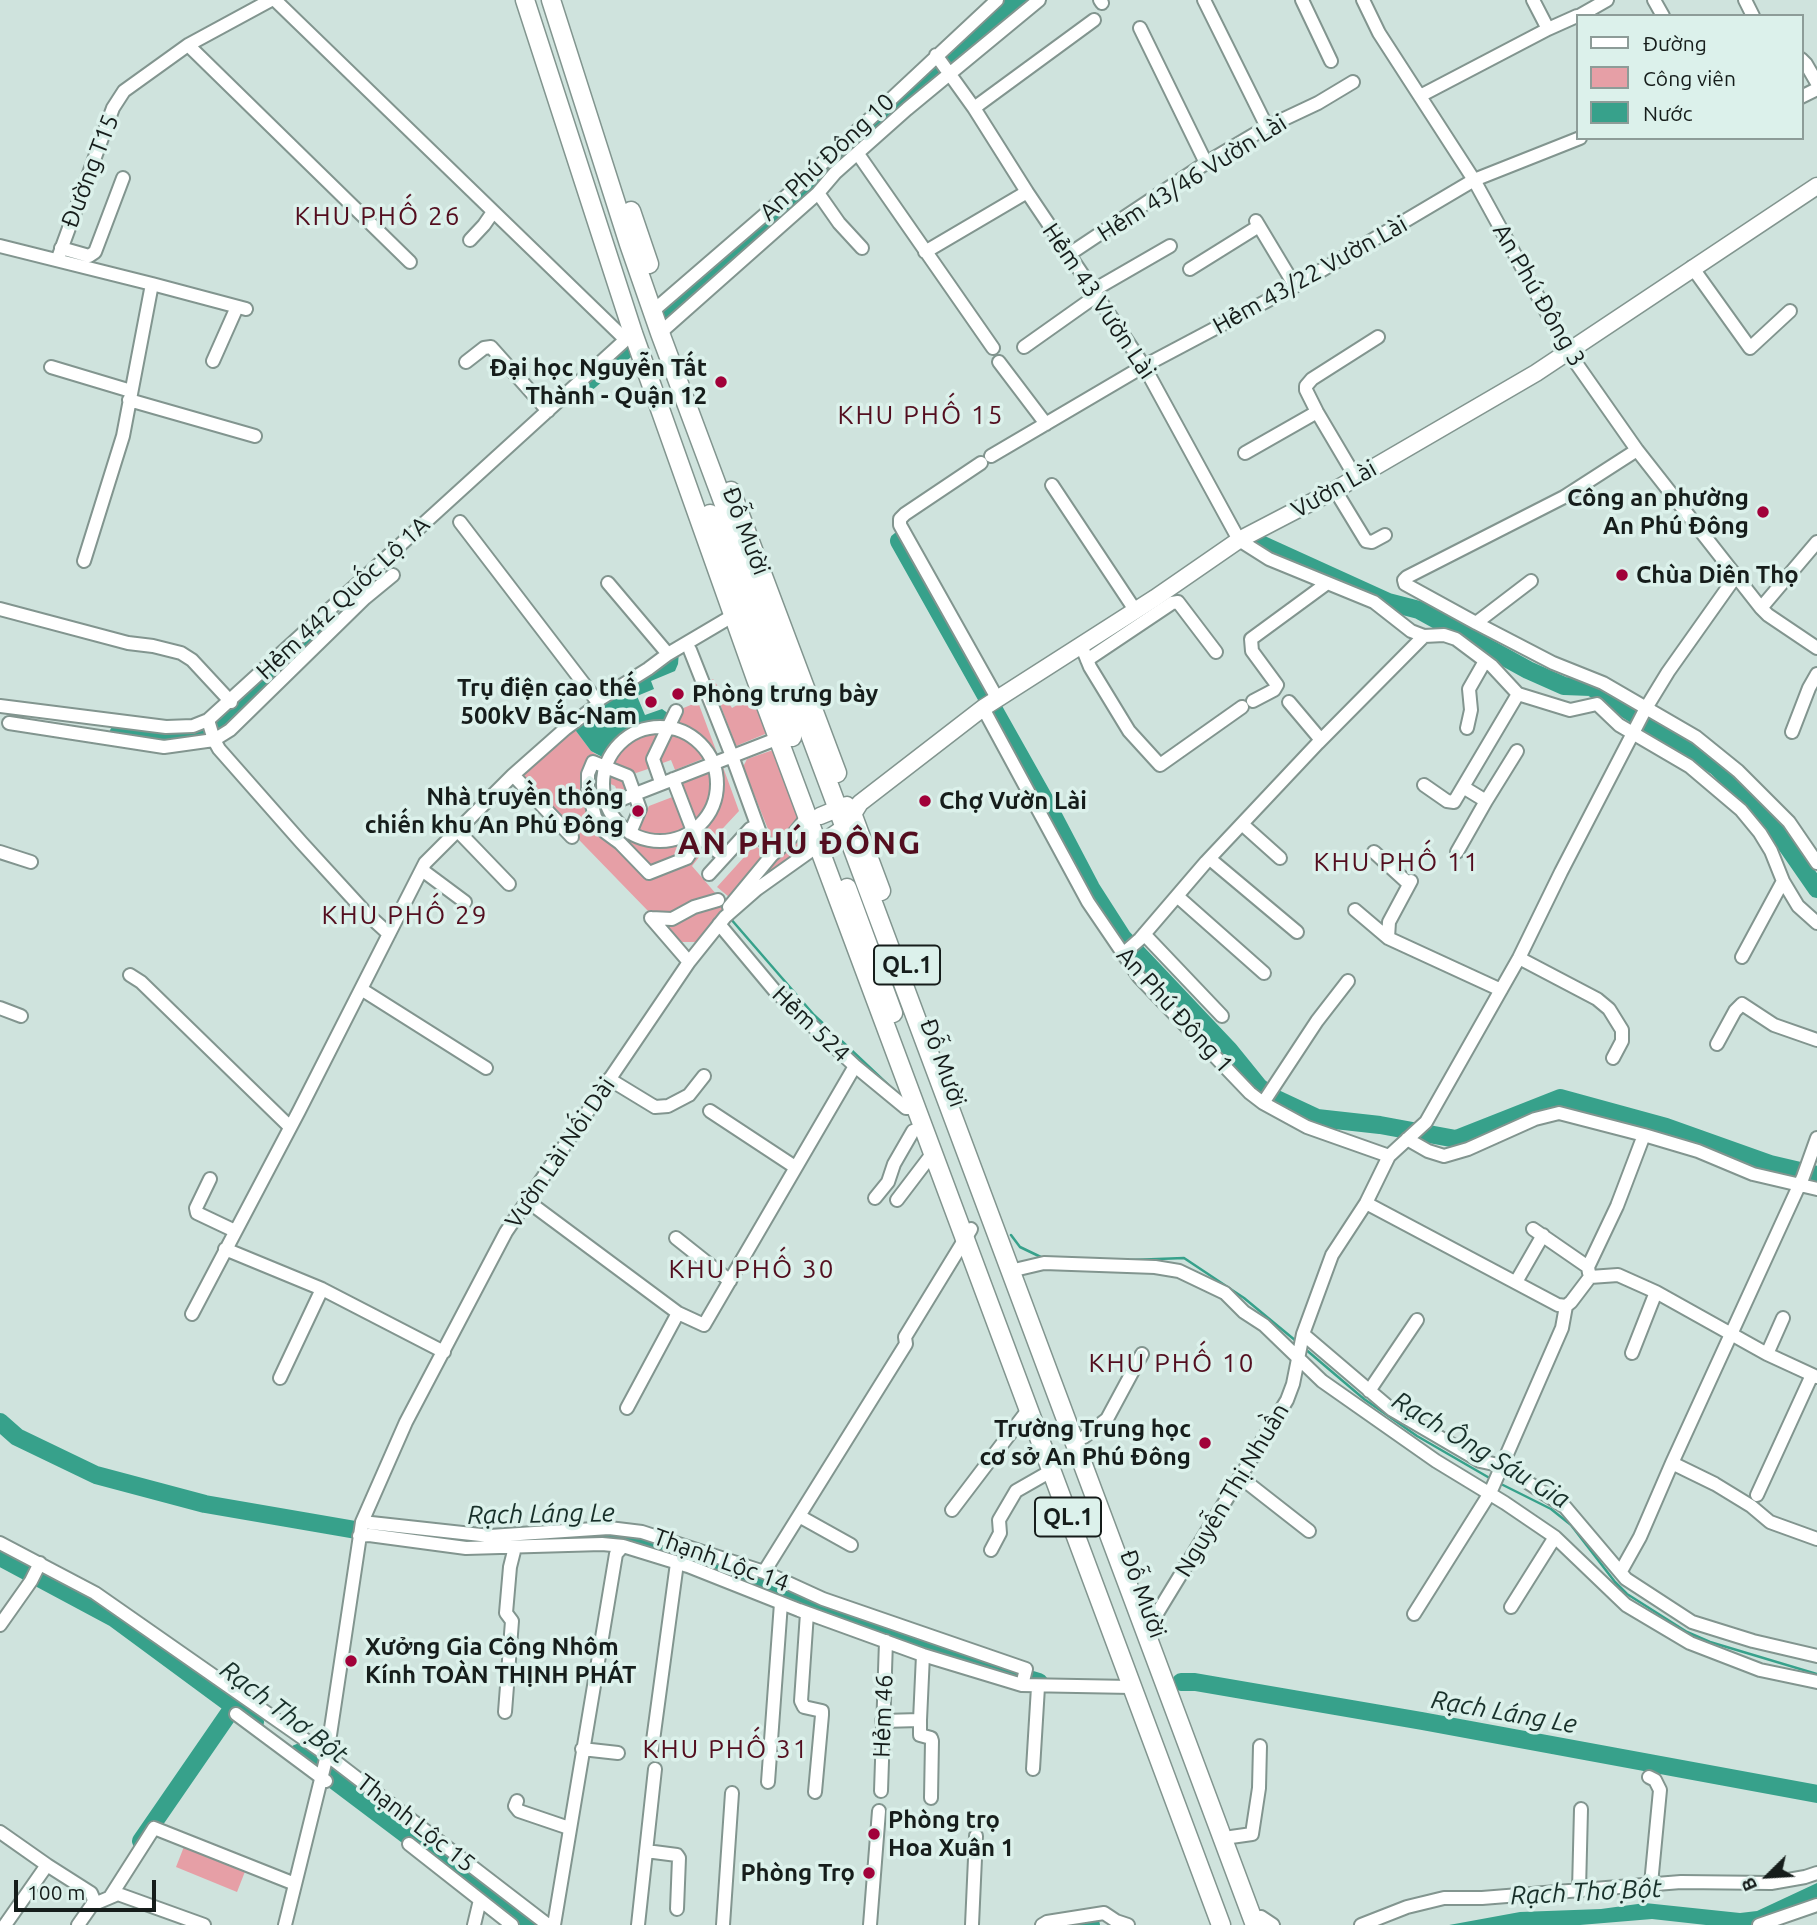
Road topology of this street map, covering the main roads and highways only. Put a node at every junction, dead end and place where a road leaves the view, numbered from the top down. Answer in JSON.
{"nodes":[{"id":1,"x":525,"y":0,"type":"edge"},
{"id":2,"x":536,"y":0,"type":"edge"},
{"id":3,"x":551,"y":0,"type":"edge"},
{"id":4,"x":562,"y":0,"type":"edge"},
{"id":5,"x":1817,"y":186,"type":"edge"},
{"id":6,"x":658,"y":308,"type":"junction"},
{"id":7,"x":634,"y":333,"type":"junction"},
{"id":8,"x":849,"y":811,"type":"junction"},
{"id":9,"x":814,"y":816,"type":"junction"},
{"id":10,"x":824,"y":841,"type":"junction"},
{"id":11,"x":968,"y":1234,"type":"junction"},
{"id":12,"x":1015,"y":1269,"type":"junction"},
{"id":13,"x":1149,"y":1624,"type":"junction"},
{"id":14,"x":1261,"y":1923,"type":"edge"},
{"id":15,"x":1221,"y":1925,"type":"edge"},
{"id":16,"x":1232,"y":1925,"type":"edge"}],
"edges":[{"from":1,"to":7,"type":"highway","name":"Đỗ Mười","number":"QL.1"},
{"from":2,"to":7,"type":"highway","name":"Đỗ Mười","number":"QL.1"},
{"from":3,"to":6,"type":"highway","name":"Đỗ Mười","number":"QL.1"},
{"from":4,"to":6,"type":"highway","name":"Đỗ Mười","number":"QL.1"},
{"from":5,"to":8,"type":"main road","name":"Vườn Lài"},
{"from":6,"to":8,"type":"highway","name":"Đỗ Mười","number":"QL.1"},
{"from":7,"to":9,"type":"highway","name":"Đỗ Mười","number":"QL.1"},
{"from":7,"to":9,"type":"highway","name":"Đỗ Mười","number":"QL.1"},
{"from":8,"to":9,"type":"main road","name":"Vườn Lài"},
{"from":8,"to":10,"type":"main road","name":"Vườn Lài"},
{"from":8,"to":12,"type":"highway","name":"Đỗ Mười","number":"QL.1"},
{"from":9,"to":10,"type":"highway","name":"Đỗ Mười","number":"QL.1"},
{"from":10,"to":11,"type":"highway","name":"Đỗ Mười","number":"QL.1"},
{"from":10,"to":11,"type":"highway","name":"Đỗ Mười","number":"QL.1"},
{"from":11,"to":15,"type":"highway","name":"Đỗ Mười","number":"QL.1"},
{"from":11,"to":16,"type":"highway","name":"Đỗ Mười","number":"QL.1"},
{"from":12,"to":13,"type":"highway","name":"Đỗ Mười","number":"QL.1"},
{"from":12,"to":13,"type":"highway","name":"Đỗ Mười","number":"QL.1"},
{"from":13,"to":14,"type":"highway","name":"Đỗ Mười","number":"QL.1"},
{"from":13,"to":14,"type":"highway","name":"Đỗ Mười","number":"QL.1"}]}
